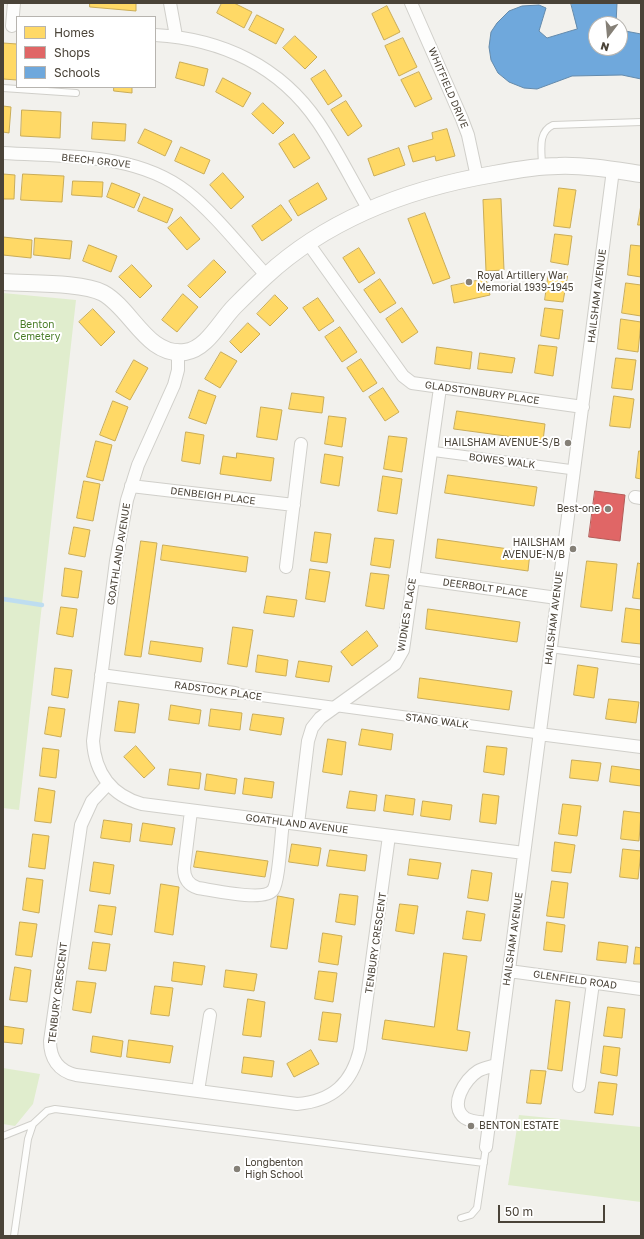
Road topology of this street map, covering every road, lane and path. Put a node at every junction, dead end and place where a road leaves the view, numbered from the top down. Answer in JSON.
{"nodes":[{"id":1,"x":14,"y":3,"type":"edge"},
{"id":2,"x":170,"y":3,"type":"edge"},
{"id":3,"x":410,"y":3,"type":"edge"},
{"id":4,"x":11,"y":26,"type":"edge"},
{"id":5,"x":156,"y":35,"type":"edge"},
{"id":6,"x":176,"y":36,"type":"junction"},
{"id":7,"x":3,"y":88,"type":"edge"},
{"id":8,"x":76,"y":94,"type":"dead end"},
{"id":9,"x":641,"y":122,"type":"edge"},
{"id":10,"x":3,"y":153,"type":"edge"},
{"id":11,"x":542,"y":166,"type":"junction"},
{"id":12,"x":613,"y":170,"type":"junction"},
{"id":13,"x":641,"y":174,"type":"edge"},
{"id":14,"x":477,"y":177,"type":"junction"},
{"id":15,"x":369,"y":210,"type":"junction"},
{"id":16,"x":308,"y":243,"type":"junction"},
{"id":17,"x":266,"y":275,"type":"junction"},
{"id":18,"x":3,"y":282,"type":"edge"},
{"id":19,"x":178,"y":352,"type":"junction"},
{"id":20,"x":440,"y":388,"type":"junction"},
{"id":21,"x":583,"y":407,"type":"junction"},
{"id":22,"x":301,"y":444,"type":"dead end"},
{"id":23,"x":430,"y":451,"type":"junction"},
{"id":24,"x":574,"y":470,"type":"junction"},
{"id":25,"x":131,"y":486,"type":"junction"},
{"id":26,"x":294,"y":505,"type":"junction"},
{"id":27,"x":286,"y":567,"type":"dead end"},
{"id":28,"x":413,"y":578,"type":"junction"},
{"id":29,"x":557,"y":598,"type":"junction"},
{"id":30,"x":550,"y":649,"type":"junction"},
{"id":31,"x":641,"y":661,"type":"edge"},
{"id":32,"x":101,"y":675,"type":"junction"},
{"id":33,"x":236,"y":693,"type":"joint"},
{"id":34,"x":335,"y":707,"type":"junction"},
{"id":35,"x":539,"y":734,"type":"junction"},
{"id":36,"x":641,"y":747,"type":"edge"},
{"id":37,"x":108,"y":784,"type":"junction"},
{"id":38,"x":191,"y":811,"type":"junction"},
{"id":39,"x":283,"y":822,"type":"junction"},
{"id":40,"x":298,"y":824,"type":"junction"},
{"id":41,"x":389,"y":836,"type":"junction"},
{"id":42,"x":524,"y":853,"type":"junction"},
{"id":43,"x":509,"y":971,"type":"junction"},
{"id":44,"x":593,"y":983,"type":"junction"},
{"id":45,"x":641,"y":989,"type":"edge"},
{"id":46,"x":210,"y":1015,"type":"dead end"},
{"id":47,"x":496,"y":1065,"type":"junction"},
{"id":48,"x":579,"y":1086,"type":"dead end"},
{"id":49,"x":198,"y":1091,"type":"junction"},
{"id":50,"x":489,"y":1123,"type":"junction"},
{"id":51,"x":33,"y":1124,"type":"junction"},
{"id":52,"x":3,"y":1136,"type":"edge"},
{"id":53,"x":486,"y":1147,"type":"joint"},
{"id":54,"x":484,"y":1163,"type":"junction"},
{"id":55,"x":461,"y":1218,"type":"dead end"},
{"id":56,"x":14,"y":1236,"type":"edge"}],
"edges":[{"from":1,"to":4,"type":"street"},
{"from":2,"to":6,"type":"street"},
{"from":3,"to":14,"type":"street","name":"WHITFIELD DRIVE"},
{"from":5,"to":6,"type":"street"},
{"from":6,"to":15,"type":"street"},
{"from":7,"to":8,"type":"lane"},
{"from":9,"to":11,"type":"lane"},
{"from":10,"to":17,"type":"street","name":"BEECH GROVE"},
{"from":11,"to":12,"type":"street"},
{"from":11,"to":14,"type":"street"},
{"from":12,"to":13,"type":"street"},
{"from":12,"to":21,"type":"street","name":"HAILSHAM AVENUE"},
{"from":14,"to":15,"type":"street"},
{"from":15,"to":16,"type":"street"},
{"from":16,"to":17,"type":"street"},
{"from":16,"to":20,"type":"street","name":"GLADSTONBURY PLACE"},
{"from":17,"to":19,"type":"street"},
{"from":18,"to":19,"type":"street"},
{"from":19,"to":25,"type":"street","name":"GOATHLAND AVENUE"},
{"from":20,"to":21,"type":"street","name":"GLADSTONBURY PLACE"},
{"from":20,"to":23,"type":"street","name":"WIDNES PLACE"},
{"from":21,"to":24,"type":"street","name":"HAILSHAM AVENUE"},
{"from":22,"to":26,"type":"street"},
{"from":23,"to":24,"type":"street","name":"BOWES WALK"},
{"from":23,"to":28,"type":"street","name":"WIDNES PLACE"},
{"from":24,"to":29,"type":"street","name":"HAILSHAM AVENUE"},
{"from":25,"to":26,"type":"street","name":"DENBEIGH PLACE"},
{"from":25,"to":32,"type":"street","name":"GOATHLAND AVENUE"},
{"from":26,"to":27,"type":"street"},
{"from":28,"to":29,"type":"street","name":"DEERBOLT PLACE"},
{"from":28,"to":34,"type":"street","name":"WIDNES PLACE"},
{"from":29,"to":30,"type":"street","name":"HAILSHAM AVENUE"},
{"from":30,"to":31,"type":"lane"},
{"from":30,"to":35,"type":"street","name":"HAILSHAM AVENUE"},
{"from":32,"to":33,"type":"street","name":"RADSTOCK PLACE"},
{"from":32,"to":37,"type":"street","name":"GOATHLAND AVENUE"},
{"from":33,"to":34,"type":"street","name":"RADSTOCK PLACE"},
{"from":34,"to":35,"type":"street","name":"STANG WALK"},
{"from":34,"to":40,"type":"street","name":"WIDNES PLACE"},
{"from":35,"to":36,"type":"street"},
{"from":35,"to":42,"type":"street","name":"HAILSHAM AVENUE"},
{"from":37,"to":38,"type":"street","name":"GOATHLAND AVENUE"},
{"from":37,"to":49,"type":"street","name":"TENBURY CRESCENT"},
{"from":38,"to":39,"type":"street","name":"GOATHLAND AVENUE"},
{"from":38,"to":39,"type":"street"},
{"from":39,"to":40,"type":"street","name":"GOATHLAND AVENUE"},
{"from":40,"to":41,"type":"street","name":"GOATHLAND AVENUE"},
{"from":41,"to":42,"type":"street","name":"GOATHLAND AVENUE"},
{"from":41,"to":49,"type":"street","name":"TENBURY CRESCENT"},
{"from":42,"to":43,"type":"street","name":"HAILSHAM AVENUE"},
{"from":43,"to":44,"type":"street","name":"GLENFIELD ROAD"},
{"from":43,"to":47,"type":"street","name":"HAILSHAM AVENUE"},
{"from":44,"to":45,"type":"street","name":"GLENFIELD ROAD"},
{"from":44,"to":48,"type":"street"},
{"from":46,"to":49,"type":"street"},
{"from":47,"to":50,"type":"street","name":"HAILSHAM AVENUE"},
{"from":47,"to":50,"type":"street"},
{"from":50,"to":53,"type":"street","name":"HAILSHAM AVENUE"},
{"from":51,"to":52,"type":"lane"},
{"from":51,"to":54,"type":"lane"},
{"from":51,"to":56,"type":"lane"},
{"from":53,"to":54,"type":"lane"},
{"from":54,"to":55,"type":"lane"}]}
